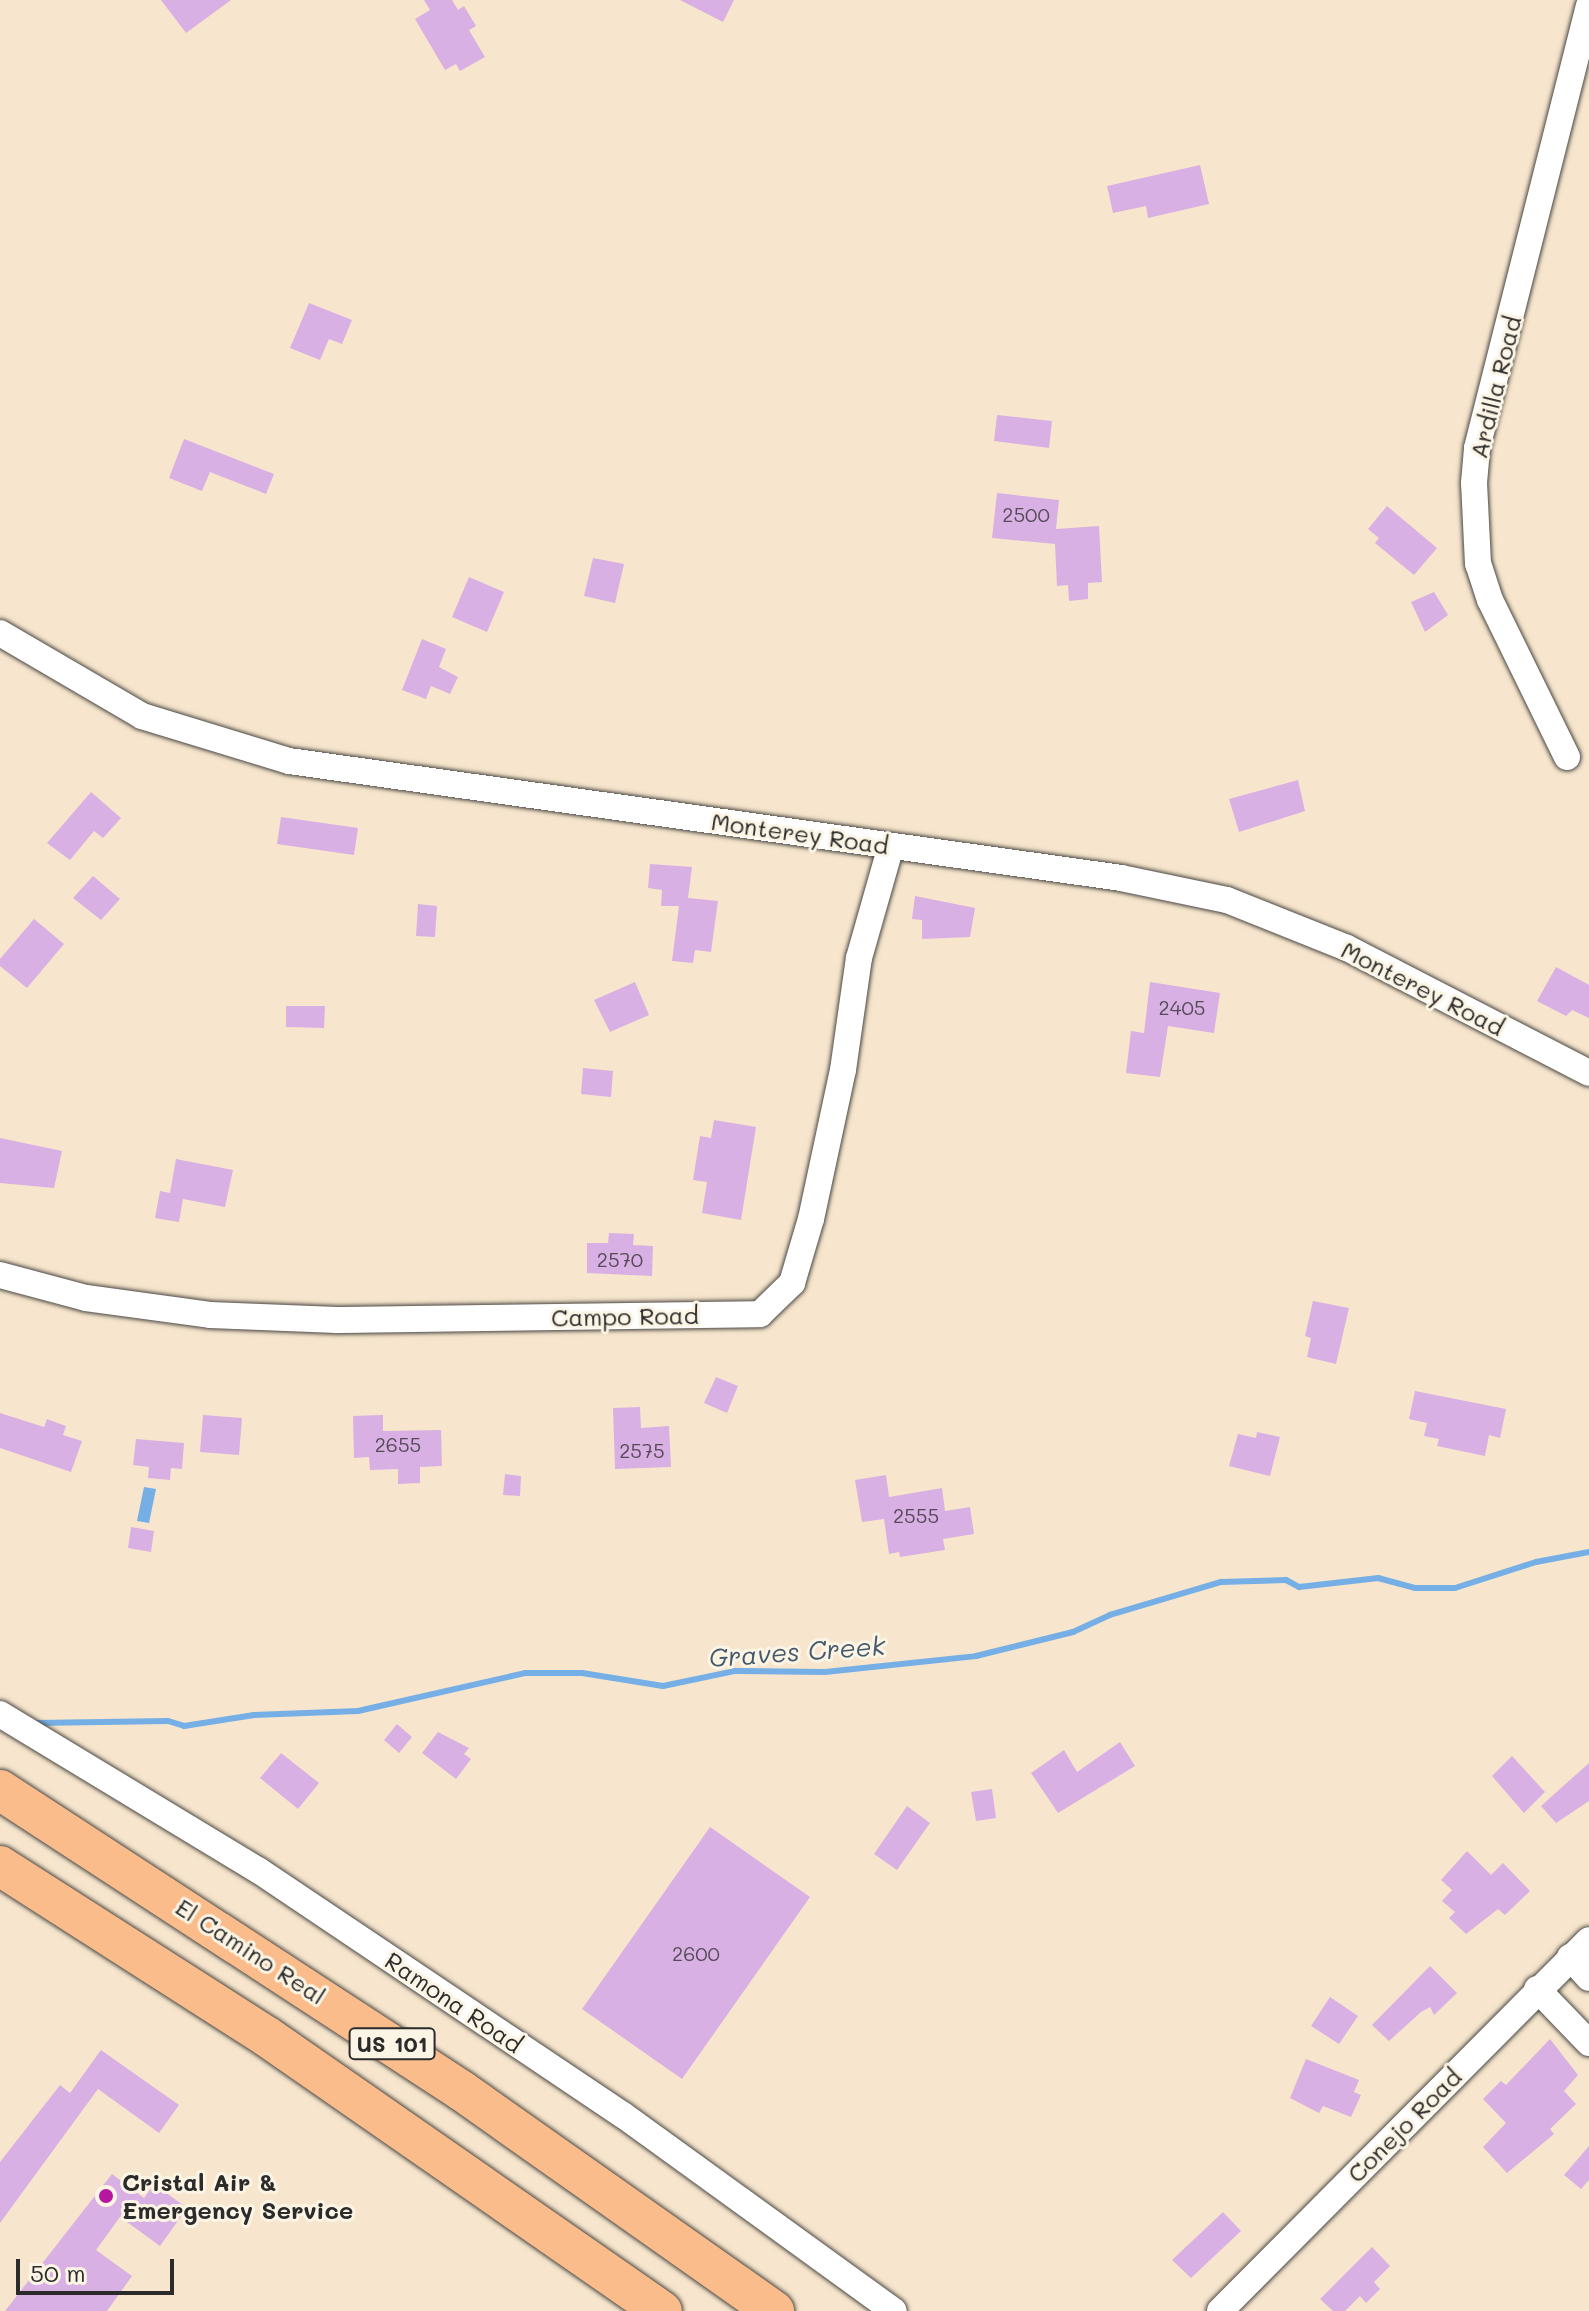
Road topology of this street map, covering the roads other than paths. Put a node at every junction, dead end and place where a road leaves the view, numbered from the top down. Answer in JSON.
{"nodes":[{"id":1,"x":1589,"y":6,"type":"edge"},
{"id":2,"x":0,"y":633,"type":"edge"},
{"id":3,"x":1567,"y":757,"type":"dead end"},
{"id":4,"x":891,"y":846,"type":"junction"},
{"id":5,"x":1589,"y":1073,"type":"edge"},
{"id":6,"x":0,"y":1275,"type":"edge"},
{"id":7,"x":0,"y":1714,"type":"edge"},
{"id":8,"x":0,"y":1790,"type":"edge"},
{"id":9,"x":0,"y":1866,"type":"edge"},
{"id":10,"x":1579,"y":1948,"type":"edge"},
{"id":11,"x":1589,"y":1978,"type":"edge"},
{"id":12,"x":1537,"y":1989,"type":"junction"},
{"id":13,"x":1589,"y":2043,"type":"edge"},
{"id":14,"x":662,"y":2311,"type":"edge"},
{"id":15,"x":774,"y":2311,"type":"edge"},
{"id":16,"x":894,"y":2311,"type":"edge"},
{"id":17,"x":1220,"y":2311,"type":"edge"}],
"edges":[{"from":1,"to":3,"type":"street","name":"Ardilla Road"},
{"from":2,"to":4,"type":"street","name":"Monterey Road"},
{"from":4,"to":5,"type":"street","name":"Monterey Road"},
{"from":4,"to":6,"type":"street","name":"Campo Road"},
{"from":7,"to":16,"type":"street","name":"Ramona Road"},
{"from":8,"to":15,"type":"highway","name":"El Camino Real","number":"US 101"},
{"from":9,"to":14,"type":"highway","number":"US 101"},
{"from":10,"to":11,"type":"street"},
{"from":10,"to":12,"type":"street","name":"Conejo Road"},
{"from":12,"to":13,"type":"street"},
{"from":12,"to":17,"type":"street","name":"Conejo Road"}]}
